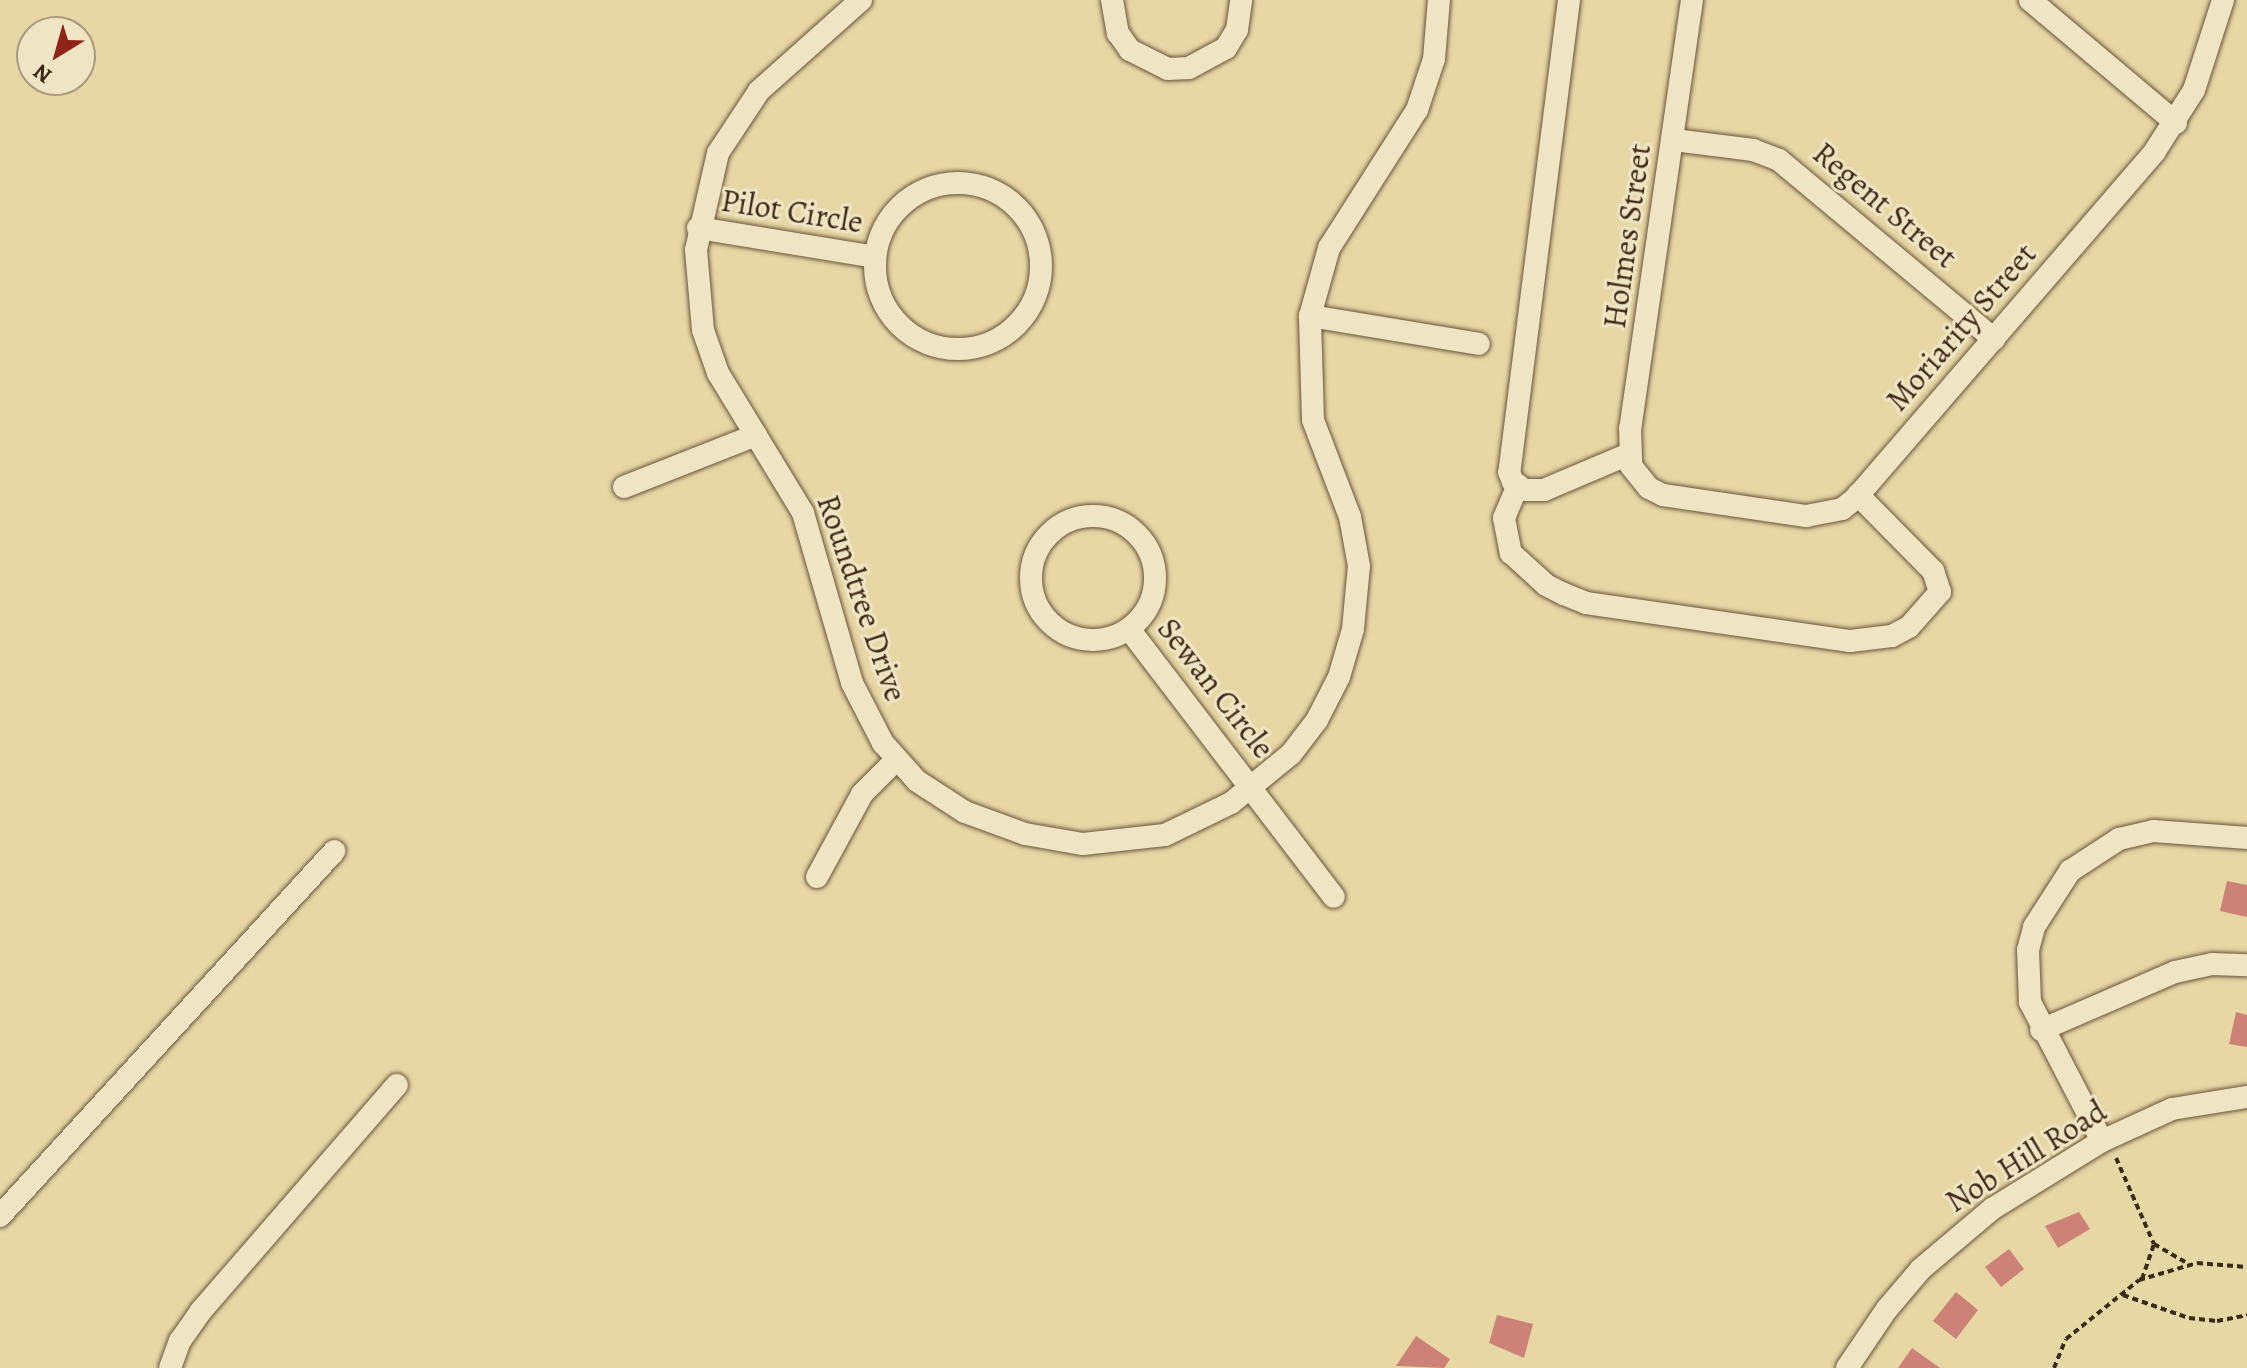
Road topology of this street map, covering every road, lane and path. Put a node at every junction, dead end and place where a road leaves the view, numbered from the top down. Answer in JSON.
{"nodes":[{"id":1,"x":861,"y":0,"type":"edge"},
{"id":2,"x":1112,"y":0,"type":"edge"},
{"id":3,"x":1241,"y":0,"type":"edge"},
{"id":4,"x":1439,"y":0,"type":"edge"},
{"id":5,"x":1569,"y":0,"type":"edge"},
{"id":6,"x":1692,"y":0,"type":"edge"},
{"id":7,"x":2030,"y":0,"type":"edge"},
{"id":8,"x":2223,"y":0,"type":"edge"},
{"id":9,"x":2176,"y":123,"type":"junction"},
{"id":10,"x":1674,"y":140,"type":"junction"},
{"id":11,"x":698,"y":228,"type":"junction"},
{"id":12,"x":875,"y":257,"type":"junction"},
{"id":13,"x":1310,"y":316,"type":"junction"},
{"id":14,"x":1994,"y":339,"type":"junction"},
{"id":15,"x":1479,"y":344,"type":"dead end"},
{"id":16,"x":756,"y":435,"type":"junction"},
{"id":17,"x":1629,"y":454,"type":"junction"},
{"id":18,"x":1638,"y":478,"type":"joint"},
{"id":19,"x":1518,"y":485,"type":"junction"},
{"id":20,"x":624,"y":487,"type":"dead end"},
{"id":21,"x":1858,"y":495,"type":"junction"},
{"id":22,"x":1129,"y":629,"type":"junction"},
{"id":23,"x":896,"y":760,"type":"junction"},
{"id":24,"x":1253,"y":787,"type":"junction"},
{"id":25,"x":2247,"y":838,"type":"edge"},
{"id":26,"x":334,"y":851,"type":"dead end"},
{"id":27,"x":817,"y":877,"type":"dead end"},
{"id":28,"x":1334,"y":897,"type":"dead end"},
{"id":29,"x":2247,"y":965,"type":"edge"},
{"id":30,"x":2041,"y":1030,"type":"junction"},
{"id":31,"x":397,"y":1085,"type":"dead end"},
{"id":32,"x":2247,"y":1097,"type":"edge"},
{"id":33,"x":2109,"y":1150,"type":"junction"},
{"id":34,"x":0,"y":1216,"type":"edge"},
{"id":35,"x":2154,"y":1244,"type":"junction"},
{"id":36,"x":2190,"y":1265,"type":"junction"},
{"id":37,"x":2247,"y":1267,"type":"edge"},
{"id":38,"x":2142,"y":1279,"type":"junction"},
{"id":39,"x":2123,"y":1295,"type":"junction"},
{"id":40,"x":2247,"y":1315,"type":"edge"},
{"id":41,"x":170,"y":1368,"type":"edge"},
{"id":42,"x":1847,"y":1368,"type":"edge"},
{"id":43,"x":2054,"y":1368,"type":"edge"}],
"edges":[{"from":1,"to":11,"type":"street","name":"Roundtree Drive"},
{"from":2,"to":3,"type":"street"},
{"from":4,"to":13,"type":"street","name":"Roundtree Drive"},
{"from":5,"to":19,"type":"street"},
{"from":6,"to":10,"type":"street","name":"Holmes Street"},
{"from":7,"to":9,"type":"street"},
{"from":8,"to":9,"type":"street","name":"Moriarity Street"},
{"from":9,"to":14,"type":"street","name":"Moriarity Street"},
{"from":10,"to":14,"type":"street","name":"Regent Street"},
{"from":10,"to":17,"type":"street","name":"Holmes Street"},
{"from":11,"to":12,"type":"street","name":"Pilot Circle"},
{"from":11,"to":16,"type":"street","name":"Roundtree Drive"},
{"from":12,"to":12,"type":"street","name":"Pilot Circle"},
{"from":13,"to":15,"type":"street"},
{"from":13,"to":24,"type":"street","name":"Roundtree Drive"},
{"from":14,"to":21,"type":"street","name":"Moriarity Street"},
{"from":16,"to":20,"type":"street"},
{"from":16,"to":23,"type":"street","name":"Roundtree Drive"},
{"from":17,"to":18,"type":"street","name":"Holmes Street"},
{"from":17,"to":19,"type":"street"},
{"from":18,"to":21,"type":"street","name":"Moriarity Street"},
{"from":19,"to":21,"type":"street"},
{"from":22,"to":22,"type":"street","name":"Sewan Circle"},
{"from":22,"to":24,"type":"street","name":"Sewan Circle"},
{"from":23,"to":24,"type":"street","name":"Roundtree Drive"},
{"from":23,"to":27,"type":"street"},
{"from":24,"to":28,"type":"street","name":"Sewan Circle"},
{"from":25,"to":30,"type":"street"},
{"from":26,"to":34,"type":"street"},
{"from":29,"to":30,"type":"street"},
{"from":30,"to":33,"type":"street"},
{"from":31,"to":41,"type":"street"},
{"from":32,"to":33,"type":"street","name":"Nob Hill Road"},
{"from":33,"to":35,"type":"path"},
{"from":33,"to":42,"type":"street","name":"Nob Hill Road"},
{"from":35,"to":36,"type":"path"},
{"from":35,"to":38,"type":"path"},
{"from":36,"to":37,"type":"path"},
{"from":36,"to":38,"type":"path"},
{"from":38,"to":39,"type":"path"},
{"from":39,"to":40,"type":"path"},
{"from":39,"to":43,"type":"path"}]}
